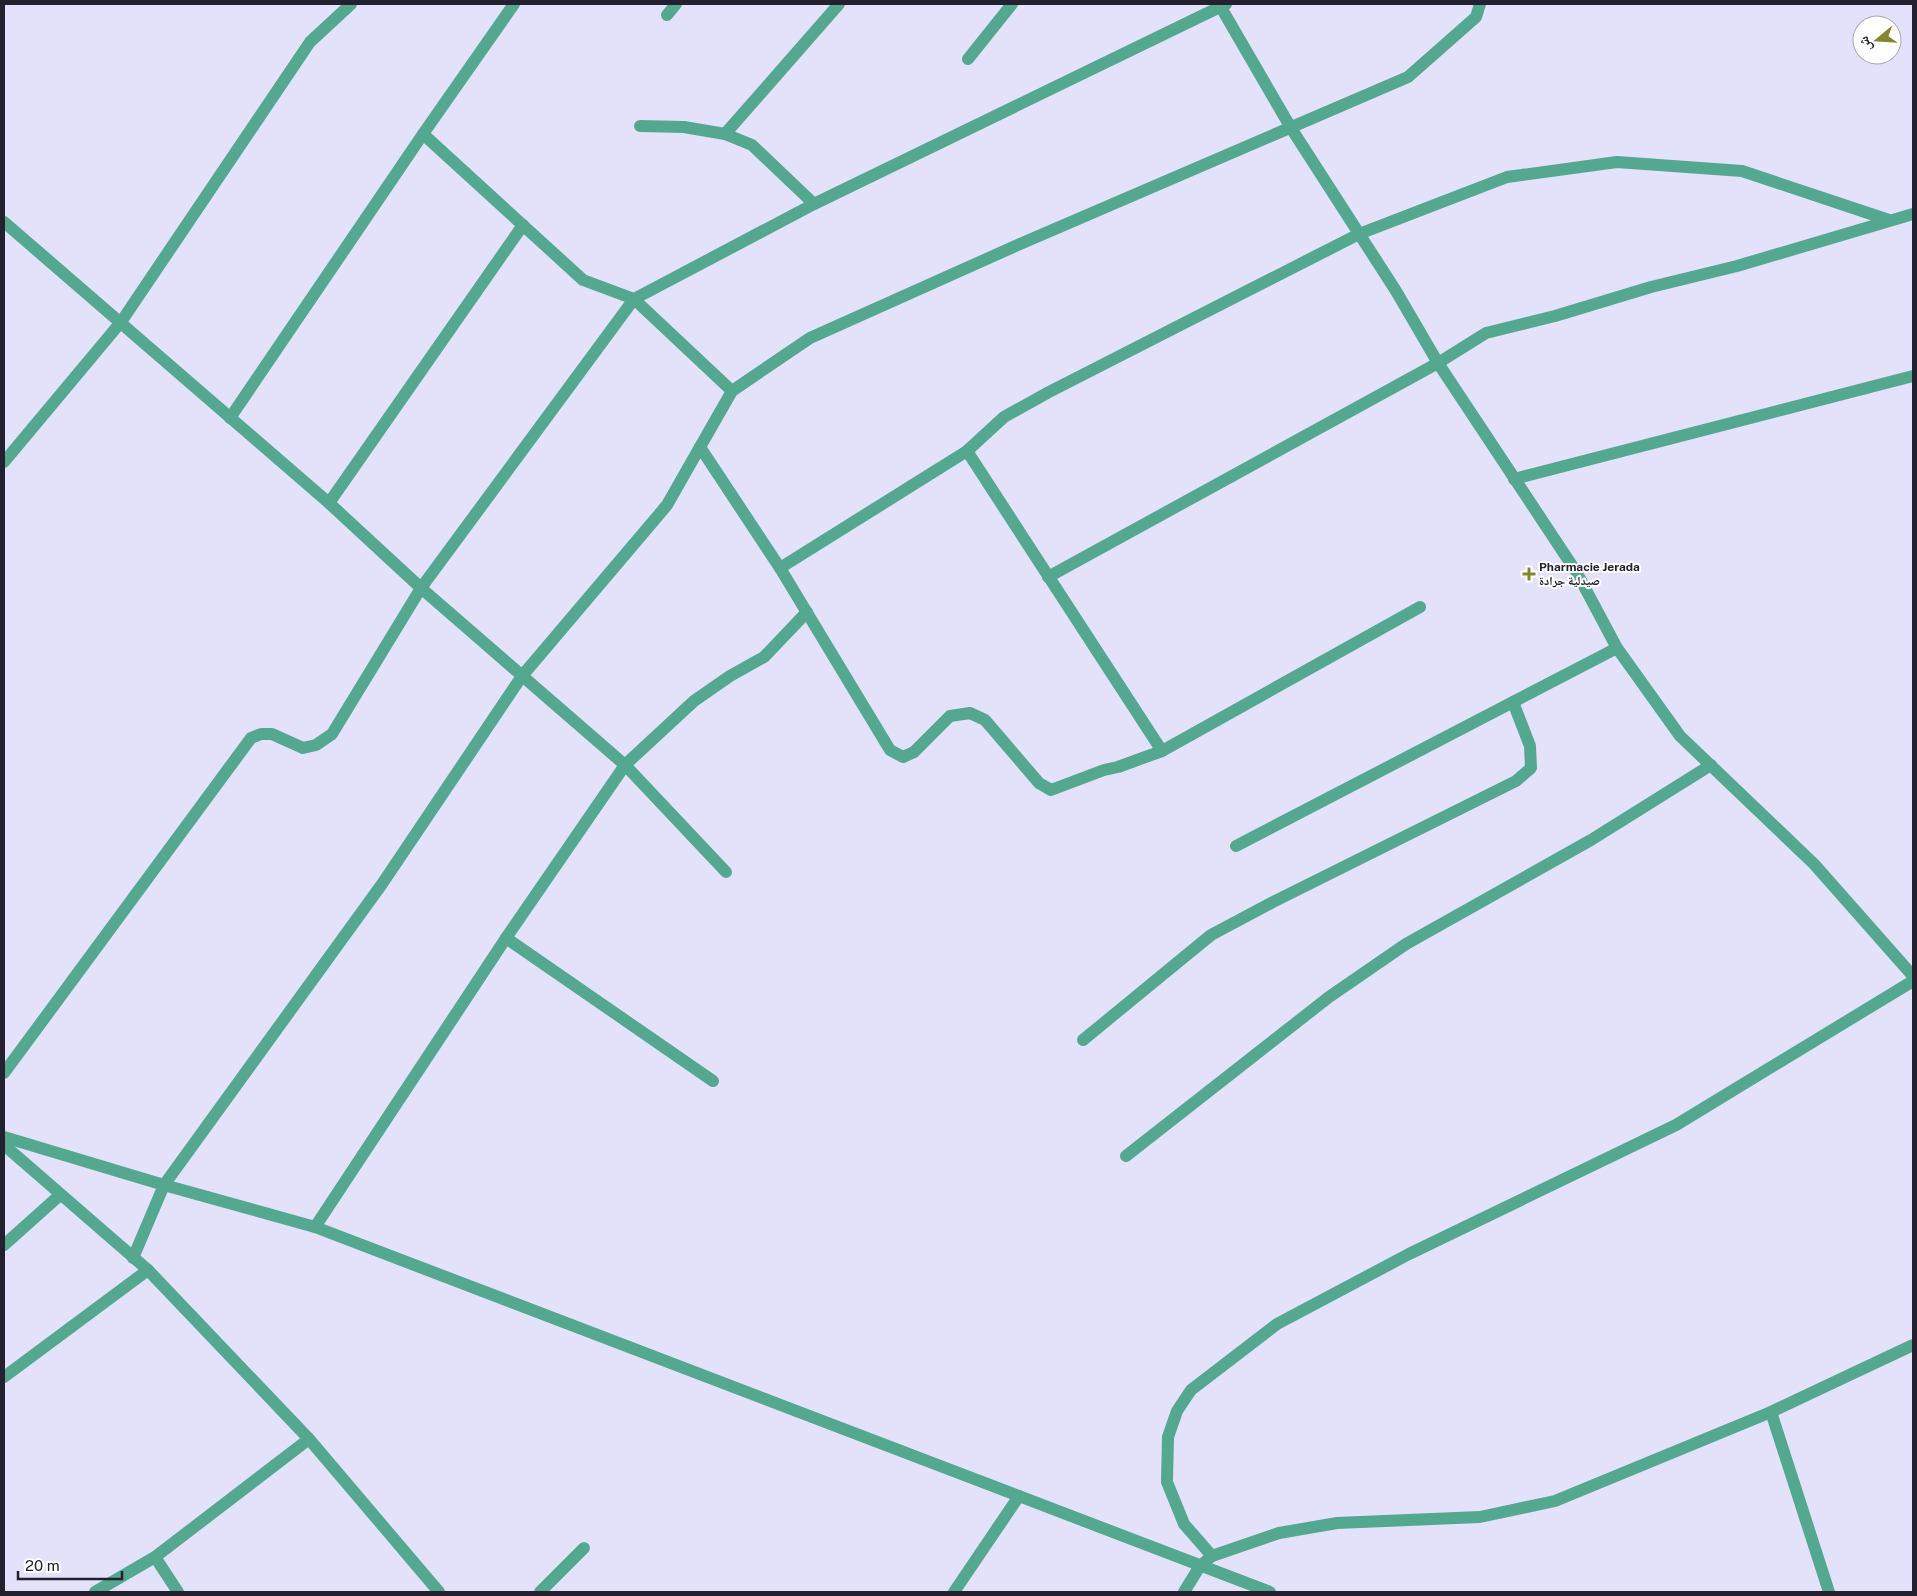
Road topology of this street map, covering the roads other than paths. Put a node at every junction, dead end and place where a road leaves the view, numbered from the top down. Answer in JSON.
{"nodes":[{"id":1,"x":351,"y":4,"type":"edge"},
{"id":2,"x":514,"y":4,"type":"edge"},
{"id":3,"x":676,"y":4,"type":"edge"},
{"id":4,"x":1012,"y":4,"type":"edge"},
{"id":5,"x":1480,"y":4,"type":"edge"},
{"id":6,"x":1222,"y":5,"type":"edge"},
{"id":7,"x":833,"y":6,"type":"edge"},
{"id":8,"x":667,"y":15,"type":"dead end"},
{"id":9,"x":968,"y":59,"type":"dead end"},
{"id":10,"x":640,"y":126,"type":"dead end"},
{"id":11,"x":1291,"y":128,"type":"junction"},
{"id":12,"x":423,"y":134,"type":"junction"},
{"id":13,"x":725,"y":134,"type":"junction"},
{"id":14,"x":814,"y":204,"type":"junction"},
{"id":15,"x":1913,"y":214,"type":"edge"},
{"id":16,"x":1889,"y":220,"type":"junction"},
{"id":17,"x":4,"y":222,"type":"edge"},
{"id":18,"x":523,"y":225,"type":"junction"},
{"id":19,"x":1359,"y":234,"type":"junction"},
{"id":20,"x":634,"y":298,"type":"junction"},
{"id":21,"x":121,"y":322,"type":"junction"},
{"id":22,"x":1438,"y":363,"type":"junction"},
{"id":23,"x":1913,"y":376,"type":"edge"},
{"id":24,"x":732,"y":391,"type":"junction"},
{"id":25,"x":230,"y":418,"type":"junction"},
{"id":26,"x":700,"y":447,"type":"junction"},
{"id":27,"x":967,"y":451,"type":"junction"},
{"id":28,"x":4,"y":462,"type":"edge"},
{"id":29,"x":1514,"y":478,"type":"junction"},
{"id":30,"x":329,"y":503,"type":"junction"},
{"id":31,"x":780,"y":568,"type":"junction"},
{"id":32,"x":1048,"y":577,"type":"junction"},
{"id":33,"x":421,"y":588,"type":"junction"},
{"id":34,"x":1420,"y":607,"type":"dead end"},
{"id":35,"x":807,"y":612,"type":"junction"},
{"id":36,"x":1617,"y":648,"type":"junction"},
{"id":37,"x":522,"y":676,"type":"junction"},
{"id":38,"x":1513,"y":702,"type":"junction"},
{"id":39,"x":1162,"y":751,"type":"junction"},
{"id":40,"x":625,"y":765,"type":"junction"},
{"id":41,"x":1711,"y":765,"type":"junction"},
{"id":42,"x":1236,"y":846,"type":"dead end"},
{"id":43,"x":726,"y":872,"type":"dead end"},
{"id":44,"x":506,"y":938,"type":"junction"},
{"id":45,"x":1913,"y":976,"type":"edge"},
{"id":46,"x":1913,"y":981,"type":"edge"},
{"id":47,"x":1083,"y":1040,"type":"dead end"},
{"id":48,"x":4,"y":1073,"type":"edge"},
{"id":49,"x":713,"y":1082,"type":"dead end"},
{"id":50,"x":4,"y":1137,"type":"edge"},
{"id":51,"x":4,"y":1145,"type":"edge"},
{"id":52,"x":1126,"y":1156,"type":"dead end"},
{"id":53,"x":164,"y":1185,"type":"junction"},
{"id":54,"x":60,"y":1195,"type":"junction"},
{"id":55,"x":315,"y":1227,"type":"junction"},
{"id":56,"x":4,"y":1245,"type":"edge"},
{"id":57,"x":133,"y":1258,"type":"junction"},
{"id":58,"x":148,"y":1270,"type":"junction"},
{"id":59,"x":1913,"y":1345,"type":"edge"},
{"id":60,"x":4,"y":1377,"type":"edge"},
{"id":61,"x":1771,"y":1412,"type":"junction"},
{"id":62,"x":310,"y":1439,"type":"junction"},
{"id":63,"x":1019,"y":1496,"type":"junction"},
{"id":64,"x":584,"y":1548,"type":"dead end"},
{"id":65,"x":1212,"y":1556,"type":"junction"},
{"id":66,"x":155,"y":1557,"type":"junction"},
{"id":67,"x":1200,"y":1566,"type":"junction"},
{"id":68,"x":94,"y":1592,"type":"edge"},
{"id":69,"x":178,"y":1592,"type":"edge"},
{"id":70,"x":439,"y":1592,"type":"edge"},
{"id":71,"x":540,"y":1592,"type":"edge"},
{"id":72,"x":954,"y":1592,"type":"edge"},
{"id":73,"x":1184,"y":1592,"type":"edge"},
{"id":74,"x":1270,"y":1592,"type":"edge"},
{"id":75,"x":1829,"y":1592,"type":"edge"}],
"edges":[{"from":1,"to":21,"type":"street"},
{"from":2,"to":12,"type":"street"},
{"from":3,"to":8,"type":"street"},
{"from":4,"to":9,"type":"street"},
{"from":5,"to":11,"type":"street"},
{"from":6,"to":11,"type":"street"},
{"from":6,"to":14,"type":"street"},
{"from":7,"to":13,"type":"street"},
{"from":10,"to":13,"type":"street"},
{"from":11,"to":19,"type":"street"},
{"from":11,"to":24,"type":"street"},
{"from":12,"to":18,"type":"street"},
{"from":12,"to":25,"type":"street"},
{"from":13,"to":14,"type":"street"},
{"from":14,"to":20,"type":"street"},
{"from":15,"to":16,"type":"street"},
{"from":16,"to":19,"type":"street"},
{"from":16,"to":22,"type":"street"},
{"from":17,"to":21,"type":"street"},
{"from":18,"to":20,"type":"street"},
{"from":18,"to":30,"type":"street"},
{"from":19,"to":22,"type":"street"},
{"from":19,"to":27,"type":"street"},
{"from":20,"to":24,"type":"street"},
{"from":20,"to":33,"type":"street"},
{"from":21,"to":25,"type":"street"},
{"from":21,"to":28,"type":"street"},
{"from":22,"to":29,"type":"street"},
{"from":22,"to":32,"type":"street"},
{"from":23,"to":29,"type":"street"},
{"from":24,"to":26,"type":"street"},
{"from":25,"to":30,"type":"street"},
{"from":26,"to":31,"type":"street"},
{"from":26,"to":37,"type":"street"},
{"from":27,"to":31,"type":"street"},
{"from":27,"to":32,"type":"street"},
{"from":29,"to":36,"type":"street"},
{"from":30,"to":33,"type":"street"},
{"from":31,"to":35,"type":"street"},
{"from":32,"to":39,"type":"street"},
{"from":33,"to":37,"type":"street"},
{"from":33,"to":48,"type":"street"},
{"from":34,"to":39,"type":"street"},
{"from":35,"to":39,"type":"street"},
{"from":35,"to":40,"type":"street"},
{"from":36,"to":38,"type":"street"},
{"from":36,"to":41,"type":"street"},
{"from":37,"to":40,"type":"street"},
{"from":37,"to":53,"type":"street"},
{"from":38,"to":42,"type":"street"},
{"from":38,"to":47,"type":"street"},
{"from":40,"to":43,"type":"street"},
{"from":40,"to":44,"type":"street"},
{"from":41,"to":45,"type":"street"},
{"from":41,"to":52,"type":"street"},
{"from":44,"to":49,"type":"street"},
{"from":44,"to":55,"type":"street"},
{"from":46,"to":65,"type":"street"},
{"from":50,"to":53,"type":"street"},
{"from":51,"to":54,"type":"street"},
{"from":53,"to":55,"type":"street"},
{"from":53,"to":57,"type":"street"},
{"from":54,"to":56,"type":"street"},
{"from":54,"to":57,"type":"street"},
{"from":55,"to":63,"type":"street"},
{"from":57,"to":58,"type":"street"},
{"from":58,"to":60,"type":"street"},
{"from":58,"to":62,"type":"street"},
{"from":59,"to":61,"type":"street"},
{"from":61,"to":65,"type":"street"},
{"from":61,"to":75,"type":"street"},
{"from":62,"to":66,"type":"street"},
{"from":62,"to":70,"type":"street"},
{"from":63,"to":67,"type":"street"},
{"from":63,"to":72,"type":"street"},
{"from":64,"to":71,"type":"street"},
{"from":65,"to":67,"type":"street"},
{"from":66,"to":68,"type":"street"},
{"from":66,"to":69,"type":"street"},
{"from":67,"to":73,"type":"street"},
{"from":67,"to":74,"type":"street"}]}
